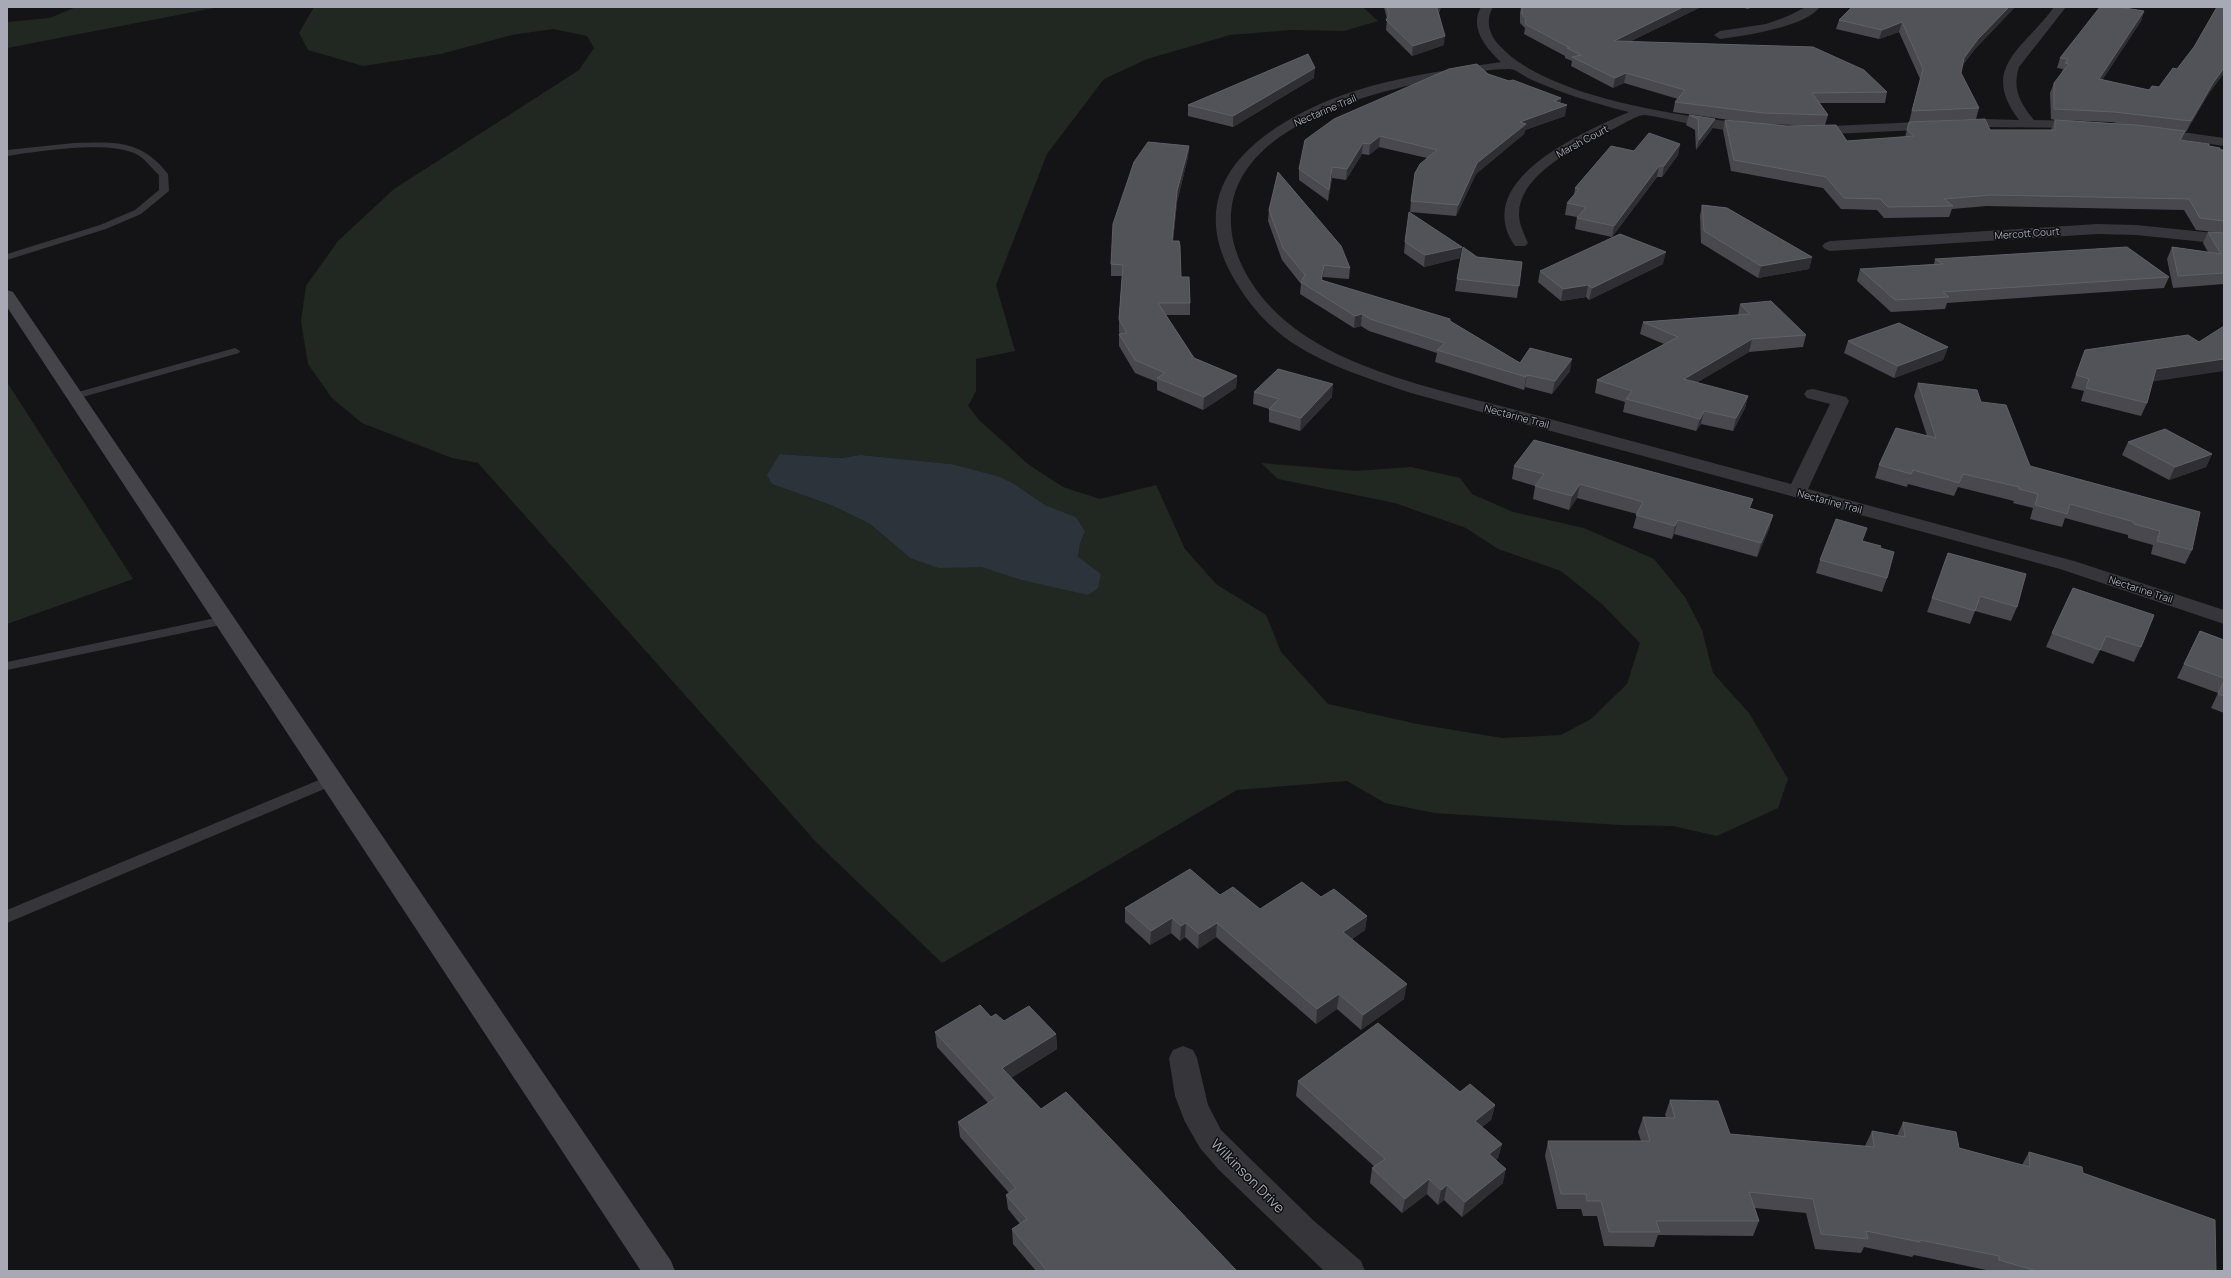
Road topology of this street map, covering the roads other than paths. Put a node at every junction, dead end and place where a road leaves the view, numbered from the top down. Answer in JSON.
{"nodes":[{"id":1,"x":1487,"y":7,"type":"edge"},
{"id":2,"x":1814,"y":7,"type":"edge"},
{"id":3,"x":2060,"y":7,"type":"edge"},
{"id":4,"x":1720,"y":35,"type":"dead end"},
{"id":5,"x":1514,"y":64,"type":"junction"},
{"id":6,"x":1640,"y":111,"type":"junction"},
{"id":7,"x":2029,"y":123,"type":"junction"},
{"id":8,"x":2094,"y":126,"type":"edge"},
{"id":9,"x":1763,"y":129,"type":"edge"},
{"id":10,"x":1801,"y":130,"type":"edge"},
{"id":11,"x":2137,"y":130,"type":"edge"},
{"id":12,"x":2224,"y":142,"type":"edge"},
{"id":13,"x":7,"y":153,"type":"edge"},
{"id":14,"x":2224,"y":239,"type":"edge"},
{"id":15,"x":1520,"y":243,"type":"dead end"},
{"id":16,"x":1830,"y":246,"type":"dead end"},
{"id":17,"x":7,"y":257,"type":"edge"},
{"id":18,"x":7,"y":295,"type":"edge"},
{"id":19,"x":235,"y":351,"type":"dead end"},
{"id":20,"x":1813,"y":394,"type":"dead end"},
{"id":21,"x":75,"y":396,"type":"junction"},
{"id":22,"x":1797,"y":492,"type":"junction"},
{"id":23,"x":2224,"y":617,"type":"edge"},
{"id":24,"x":225,"y":620,"type":"junction"},
{"id":25,"x":7,"y":666,"type":"edge"},
{"id":26,"x":331,"y":780,"type":"junction"},
{"id":27,"x":7,"y":917,"type":"edge"},
{"id":28,"x":1183,"y":1058,"type":"dead end"},
{"id":29,"x":659,"y":1271,"type":"edge"},
{"id":30,"x":1349,"y":1271,"type":"edge"}],
"edges":[{"from":1,"to":5,"type":"street"},
{"from":2,"to":4,"type":"street"},
{"from":3,"to":7,"type":"street"},
{"from":5,"to":6,"type":"street"},
{"from":5,"to":22,"type":"street","name":"Nectarine Trail"},
{"from":6,"to":9,"type":"street"},
{"from":6,"to":15,"type":"street","name":"Marsh Court"},
{"from":7,"to":8,"type":"street"},
{"from":7,"to":10,"type":"street"},
{"from":11,"to":12,"type":"street"},
{"from":13,"to":17,"type":"lane"},
{"from":14,"to":16,"type":"street","name":"Mercott Court"},
{"from":18,"to":21,"type":"main road"},
{"from":19,"to":21,"type":"lane"},
{"from":20,"to":22,"type":"street"},
{"from":21,"to":24,"type":"main road"},
{"from":22,"to":23,"type":"street","name":"Nectarine Trail"},
{"from":24,"to":25,"type":"lane"},
{"from":24,"to":26,"type":"main road"},
{"from":26,"to":27,"type":"lane"},
{"from":26,"to":29,"type":"main road"},
{"from":28,"to":30,"type":"street","name":"Wilkinson Drive"}]}
